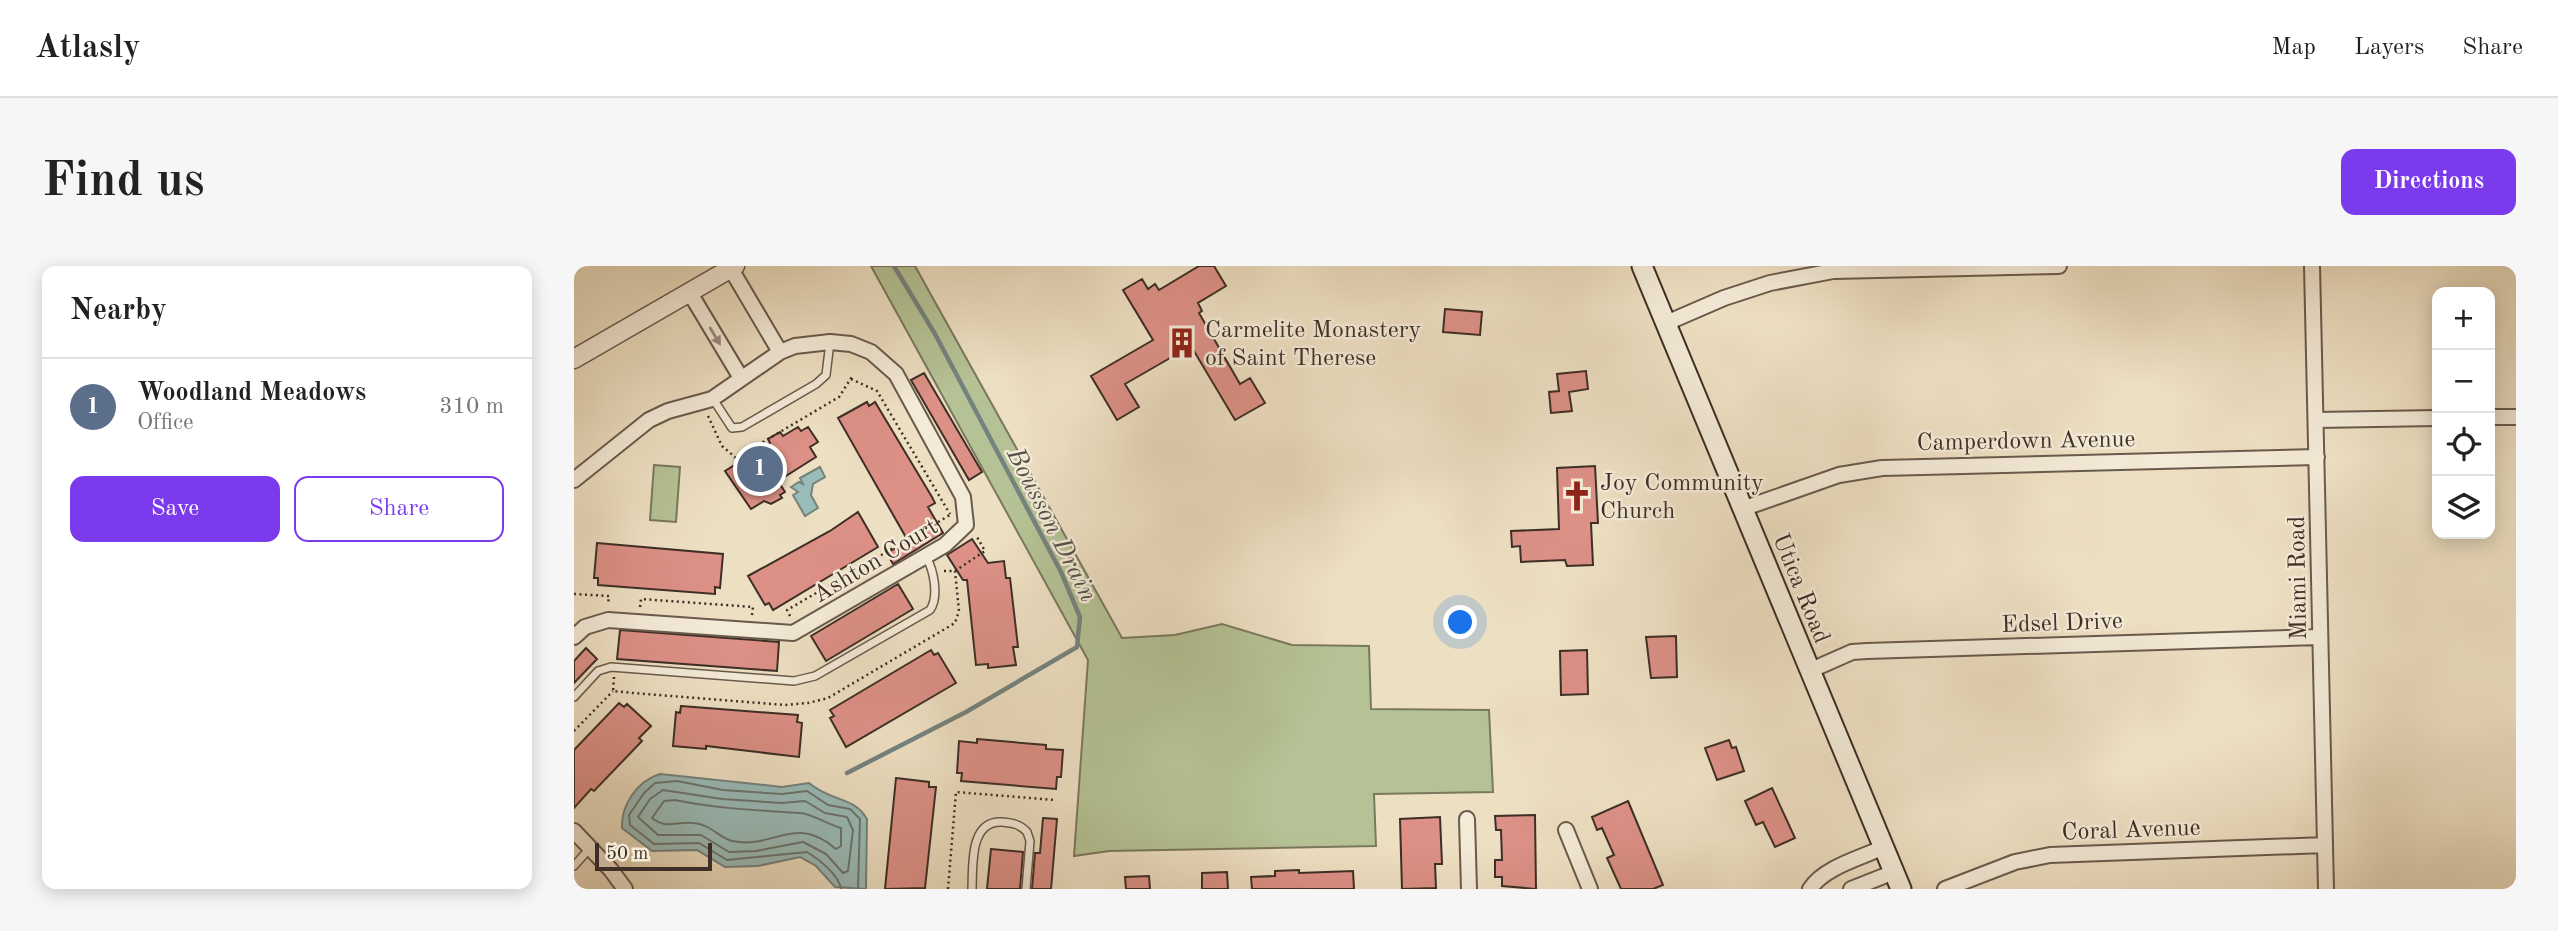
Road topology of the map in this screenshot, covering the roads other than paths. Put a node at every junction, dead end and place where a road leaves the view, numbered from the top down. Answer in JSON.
{"nodes":[{"id":1,"x":1642,"y":266,"type":"edge"},
{"id":2,"x":2059,"y":266,"type":"edge"},
{"id":3,"x":2312,"y":266,"type":"edge"},
{"id":4,"x":733,"y":267,"type":"edge"},
{"id":5,"x":690,"y":293,"type":"junction"},
{"id":6,"x":1664,"y":324,"type":"junction"},
{"id":7,"x":830,"y":342,"type":"junction"},
{"id":8,"x":780,"y":352,"type":"junction"},
{"id":9,"x":574,"y":359,"type":"edge"},
{"id":10,"x":741,"y":378,"type":"junction"},
{"id":11,"x":712,"y":399,"type":"junction"},
{"id":12,"x":2495,"y":417,"type":"edge"},
{"id":13,"x":2516,"y":417,"type":"edge"},
{"id":14,"x":2432,"y":418,"type":"edge"},
{"id":15,"x":2316,"y":420,"type":"junction"},
{"id":16,"x":2317,"y":457,"type":"junction"},
{"id":17,"x":574,"y":480,"type":"edge"},
{"id":18,"x":1742,"y":509,"type":"junction"},
{"id":19,"x":926,"y":557,"type":"junction"},
{"id":20,"x":2320,"y":637,"type":"junction"},
{"id":21,"x":574,"y":638,"type":"edge"},
{"id":22,"x":1809,"y":671,"type":"junction"},
{"id":23,"x":574,"y":696,"type":"edge"},
{"id":24,"x":1467,"y":819,"type":"dead end"},
{"id":25,"x":1566,"y":830,"type":"dead end"},
{"id":26,"x":574,"y":831,"type":"edge"},
{"id":27,"x":2325,"y":845,"type":"junction"},
{"id":28,"x":591,"y":847,"type":"junction"},
{"id":29,"x":1884,"y":847,"type":"junction"},
{"id":30,"x":574,"y":866,"type":"edge"},
{"id":31,"x":1898,"y":880,"type":"edge"},
{"id":32,"x":625,"y":889,"type":"edge"},
{"id":33,"x":972,"y":889,"type":"edge"},
{"id":34,"x":1026,"y":889,"type":"edge"},
{"id":35,"x":1469,"y":889,"type":"edge"},
{"id":36,"x":1590,"y":889,"type":"edge"},
{"id":37,"x":1810,"y":889,"type":"edge"},
{"id":38,"x":1851,"y":889,"type":"edge"},
{"id":39,"x":1945,"y":889,"type":"edge"},
{"id":40,"x":2326,"y":889,"type":"edge"}],
"edges":[{"from":1,"to":6,"type":"main road","name":"Utica Road"},
{"from":2,"to":6,"type":"street"},
{"from":3,"to":15,"type":"street","name":"Miami Road"},
{"from":4,"to":5,"type":"street"},
{"from":4,"to":8,"type":"street"},
{"from":5,"to":9,"type":"street"},
{"from":5,"to":10,"type":"street","one_way":true},
{"from":6,"to":18,"type":"main road","name":"Utica Road"},
{"from":7,"to":8,"type":"street","name":"Ashton Court"},
{"from":7,"to":11,"type":"lane"},
{"from":7,"to":19,"type":"street","name":"Ashton Court"},
{"from":8,"to":10,"type":"street","name":"Ashton Court"},
{"from":10,"to":11,"type":"street","name":"Ashton Court"},
{"from":11,"to":17,"type":"street"},
{"from":12,"to":13,"type":"street"},
{"from":14,"to":15,"type":"street"},
{"from":15,"to":16,"type":"street","name":"Miami Road"},
{"from":16,"to":18,"type":"street","name":"Camperdown Avenue"},
{"from":16,"to":20,"type":"street","name":"Miami Road"},
{"from":18,"to":22,"type":"main road","name":"Utica Road"},
{"from":19,"to":21,"type":"street","name":"Ashton Court"},
{"from":19,"to":23,"type":"lane"},
{"from":20,"to":22,"type":"street","name":"Edsel Drive"},
{"from":20,"to":27,"type":"street","name":"Miami Road"},
{"from":22,"to":29,"type":"main road","name":"Utica Road"},
{"from":24,"to":35,"type":"street"},
{"from":25,"to":36,"type":"street"},
{"from":26,"to":28,"type":"street"},
{"from":27,"to":39,"type":"street","name":"Coral Avenue"},
{"from":27,"to":40,"type":"street","name":"Miami Road"},
{"from":28,"to":30,"type":"lane"},
{"from":28,"to":32,"type":"street"},
{"from":29,"to":31,"type":"main road","name":"Utica Road"},
{"from":29,"to":37,"type":"street"},
{"from":31,"to":38,"type":"street"},
{"from":33,"to":34,"type":"lane"}]}
